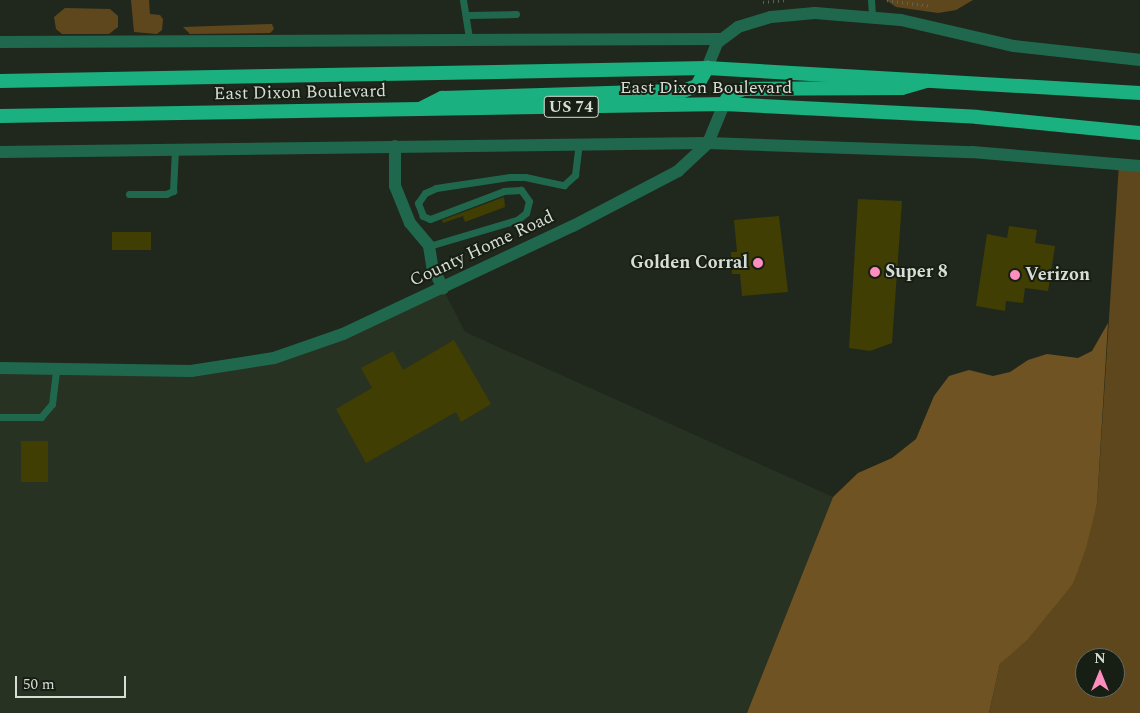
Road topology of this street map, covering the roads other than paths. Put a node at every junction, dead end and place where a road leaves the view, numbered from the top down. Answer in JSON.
{"nodes":[{"id":1,"x":463,"y":0,"type":"edge"},
{"id":2,"x":871,"y":0,"type":"edge"},
{"id":3,"x":516,"y":14,"type":"dead end"},
{"id":4,"x":468,"y":15,"type":"junction"},
{"id":5,"x":872,"y":16,"type":"junction"},
{"id":6,"x":721,"y":38,"type":"junction"},
{"id":7,"x":468,"y":39,"type":"junction"},
{"id":8,"x":0,"y":42,"type":"edge"},
{"id":9,"x":1140,"y":60,"type":"edge"},
{"id":10,"x":707,"y":68,"type":"junction"},
{"id":11,"x":932,"y":79,"type":"junction"},
{"id":12,"x":0,"y":81,"type":"edge"},
{"id":13,"x":1140,"y":93,"type":"edge"},
{"id":14,"x":724,"y":104,"type":"junction"},
{"id":15,"x":420,"y":109,"type":"junction"},
{"id":16,"x":0,"y":116,"type":"edge"},
{"id":17,"x":1140,"y":133,"type":"edge"},
{"id":18,"x":708,"y":142,"type":"junction"},
{"id":19,"x":579,"y":144,"type":"junction"},
{"id":20,"x":395,"y":146,"type":"junction"},
{"id":21,"x":175,"y":149,"type":"junction"},
{"id":22,"x":0,"y":152,"type":"edge"},
{"id":23,"x":1140,"y":166,"type":"edge"},
{"id":24,"x":129,"y":194,"type":"dead end"},
{"id":25,"x":429,"y":246,"type":"junction"},
{"id":26,"x":443,"y":289,"type":"junction"},
{"id":27,"x":0,"y":368,"type":"edge"},
{"id":28,"x":56,"y":369,"type":"junction"},
{"id":29,"x":0,"y":417,"type":"edge"}],
"edges":[{"from":1,"to":4,"type":"lane"},
{"from":2,"to":5,"type":"lane"},
{"from":3,"to":4,"type":"lane"},
{"from":4,"to":7,"type":"lane"},
{"from":5,"to":6,"type":"street"},
{"from":5,"to":9,"type":"street"},
{"from":6,"to":7,"type":"street"},
{"from":6,"to":10,"type":"street","name":"East Dixon Boulevard"},
{"from":7,"to":8,"type":"street"},
{"from":10,"to":11,"type":"highway","name":"East Dixon Boulevard","number":"US 74"},
{"from":10,"to":12,"type":"highway","name":"East Dixon Boulevard","number":"US 74"},
{"from":10,"to":15,"type":"highway"},
{"from":11,"to":13,"type":"highway","name":"East Dixon Boulevard","number":"US 74"},
{"from":11,"to":14,"type":"highway","name":"County Home Road"},
{"from":14,"to":15,"type":"highway","name":"East Dixon Boulevard","number":"US 74"},
{"from":14,"to":17,"type":"highway","name":"East Dixon Boulevard","number":"US 74"},
{"from":14,"to":18,"type":"street","name":"County Home Road"},
{"from":15,"to":16,"type":"highway","name":"East Dixon Boulevard","number":"US 74"},
{"from":18,"to":19,"type":"street"},
{"from":18,"to":23,"type":"street"},
{"from":18,"to":26,"type":"street","name":"County Home Road"},
{"from":19,"to":20,"type":"street"},
{"from":19,"to":25,"type":"lane"},
{"from":20,"to":21,"type":"street"},
{"from":20,"to":25,"type":"street"},
{"from":21,"to":22,"type":"street"},
{"from":21,"to":24,"type":"lane"},
{"from":25,"to":26,"type":"street"},
{"from":26,"to":28,"type":"street","name":"County Home Road"},
{"from":27,"to":28,"type":"street","name":"County Home Road"},
{"from":28,"to":29,"type":"lane"}]}
